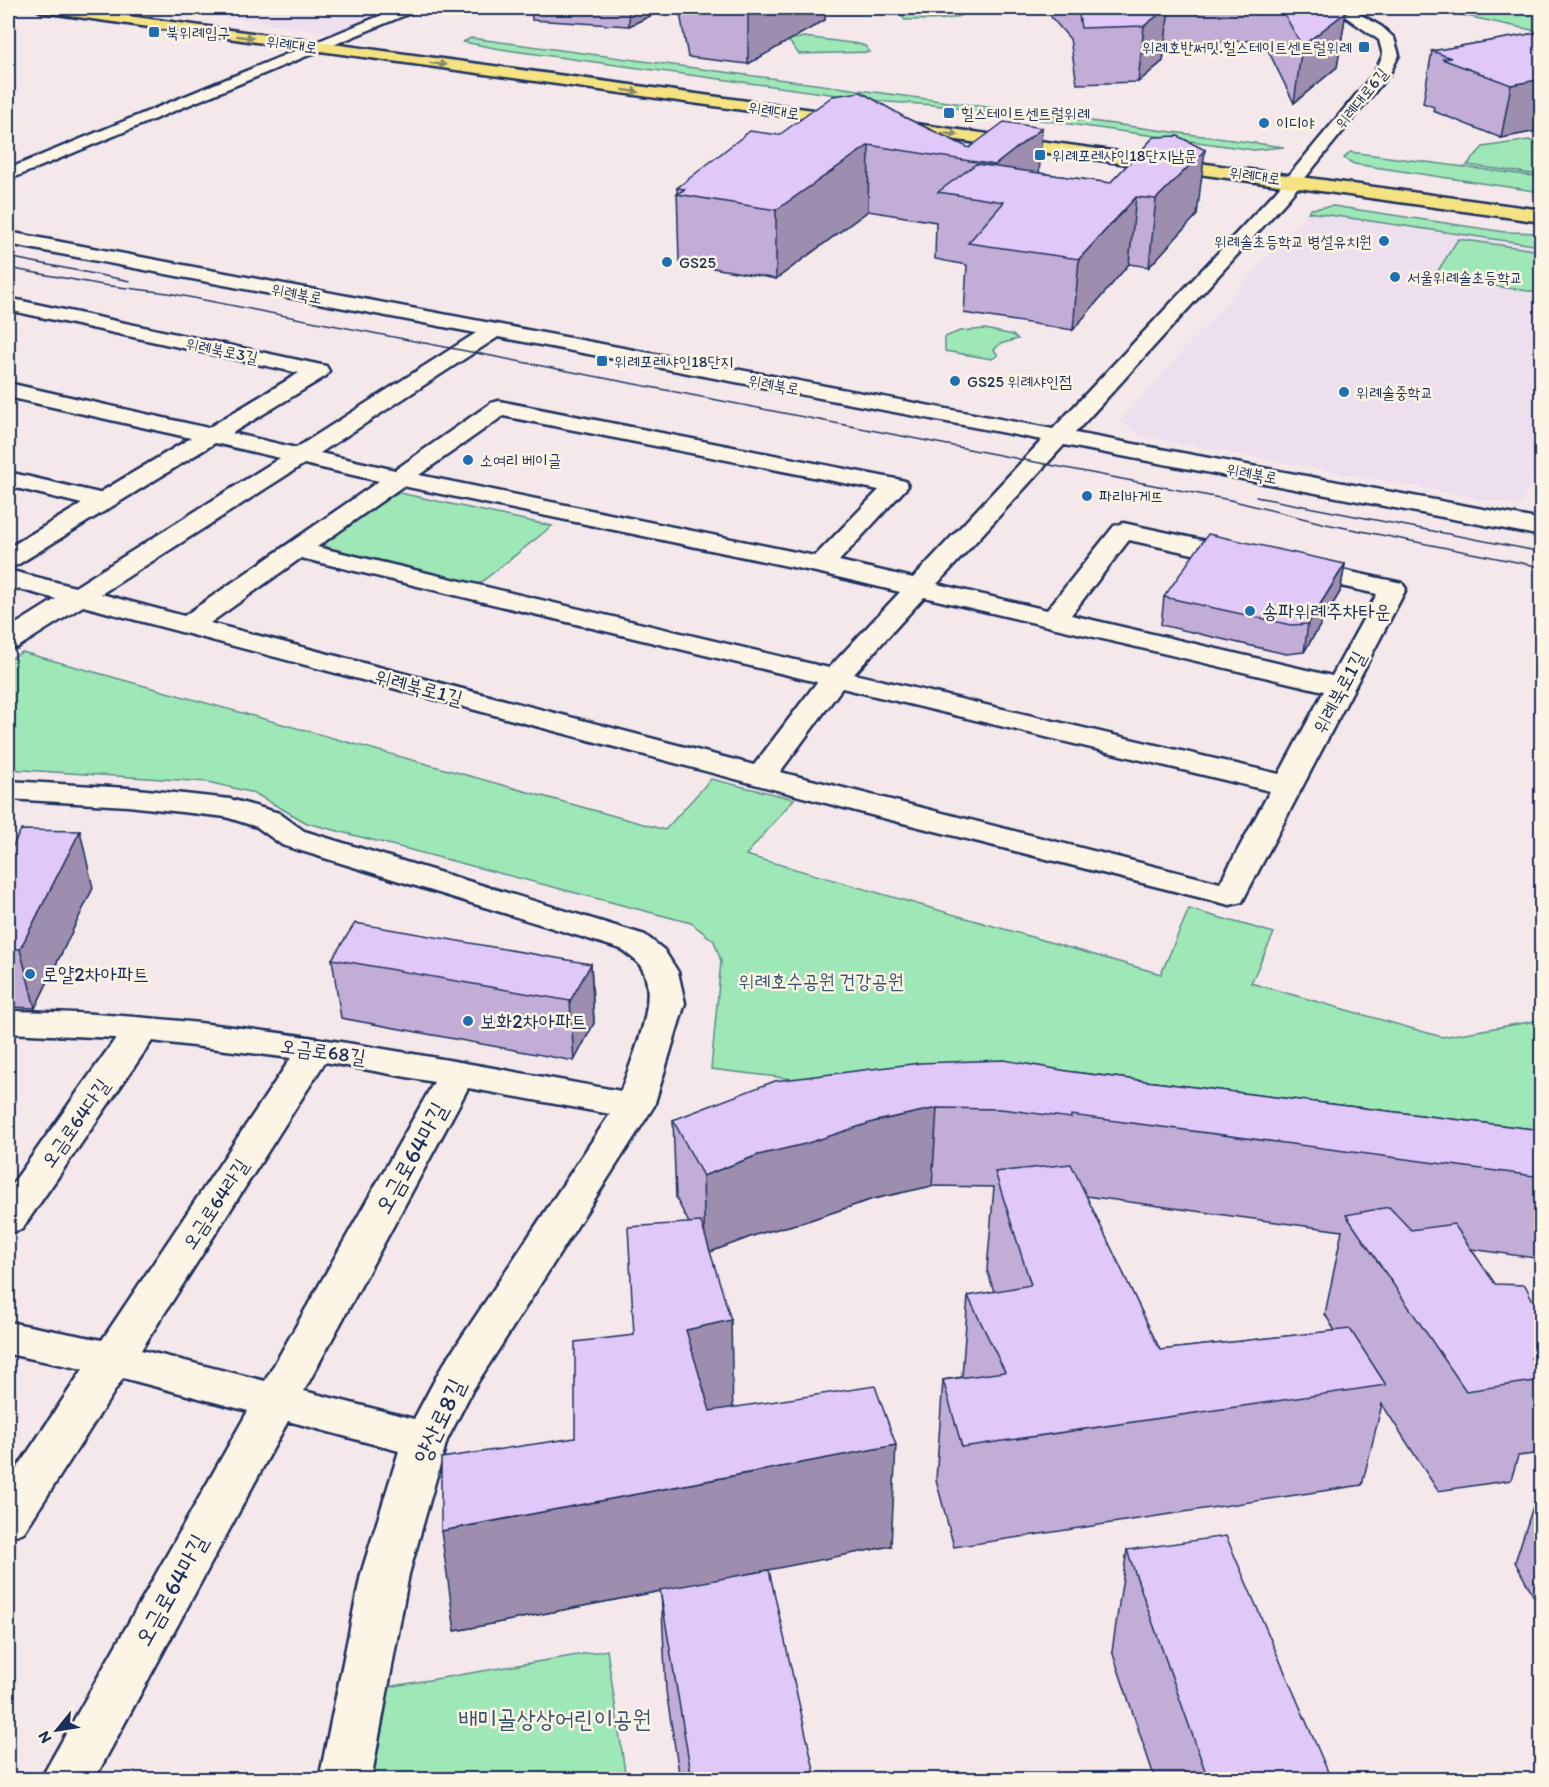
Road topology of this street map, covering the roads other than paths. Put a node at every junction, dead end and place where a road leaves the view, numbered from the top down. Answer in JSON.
{"nodes":[{"id":1,"x":42,"y":8,"type":"edge"},
{"id":2,"x":132,"y":8,"type":"edge"},
{"id":3,"x":410,"y":8,"type":"edge"},
{"id":4,"x":1340,"y":8,"type":"edge"},
{"id":5,"x":342,"y":37,"type":"junction"},
{"id":6,"x":318,"y":47,"type":"junction"},
{"id":7,"x":1299,"y":174,"type":"junction"},
{"id":8,"x":8,"y":176,"type":"edge"},
{"id":9,"x":1542,"y":203,"type":"edge"},
{"id":10,"x":1542,"y":216,"type":"edge"},
{"id":11,"x":8,"y":238,"type":"edge"},
{"id":12,"x":8,"y":304,"type":"edge"},
{"id":13,"x":493,"y":331,"type":"junction"},
{"id":14,"x":8,"y":390,"type":"edge"},
{"id":15,"x":214,"y":435,"type":"junction"},
{"id":16,"x":1059,"y":437,"type":"junction"},
{"id":17,"x":300,"y":456,"type":"junction"},
{"id":18,"x":400,"y":478,"type":"junction"},
{"id":19,"x":8,"y":479,"type":"edge"},
{"id":20,"x":101,"y":501,"type":"junction"},
{"id":21,"x":1542,"y":528,"type":"edge"},
{"id":22,"x":299,"y":550,"type":"junction"},
{"id":23,"x":8,"y":559,"type":"edge"},
{"id":24,"x":822,"y":565,"type":"junction"},
{"id":25,"x":8,"y":578,"type":"edge"},
{"id":26,"x":919,"y":589,"type":"junction"},
{"id":27,"x":77,"y":596,"type":"junction"},
{"id":28,"x":1054,"y":619,"type":"junction"},
{"id":29,"x":187,"y":626,"type":"junction"},
{"id":30,"x":8,"y":641,"type":"edge"},
{"id":31,"x":836,"y":677,"type":"junction"},
{"id":32,"x":1342,"y":687,"type":"junction"},
{"id":33,"x":761,"y":776,"type":"junction"},
{"id":34,"x":1289,"y":786,"type":"junction"},
{"id":35,"x":8,"y":790,"type":"edge"},
{"id":36,"x":8,"y":1022,"type":"edge"},
{"id":37,"x":142,"y":1028,"type":"junction"},
{"id":38,"x":315,"y":1049,"type":"junction"},
{"id":39,"x":458,"y":1073,"type":"junction"},
{"id":40,"x":635,"y":1106,"type":"junction"},
{"id":41,"x":8,"y":1219,"type":"edge"},
{"id":42,"x":8,"y":1338,"type":"edge"},
{"id":43,"x":114,"y":1359,"type":"junction"},
{"id":44,"x":276,"y":1401,"type":"junction"},
{"id":45,"x":425,"y":1440,"type":"junction"},
{"id":46,"x":8,"y":1519,"type":"edge"},
{"id":47,"x":66,"y":1779,"type":"edge"},
{"id":48,"x":345,"y":1779,"type":"edge"}],
"edges":[{"from":1,"to":6,"type":"main road","name":"위례대로","one_way":true},
{"from":2,"to":5,"type":"main road","name":"위례대로"},
{"from":3,"to":5,"type":"street"},
{"from":4,"to":7,"type":"street","name":"위례대로6길"},
{"from":5,"to":6,"type":"street"},
{"from":5,"to":7,"type":"main road","name":"위례대로"},
{"from":6,"to":7,"type":"main road","name":"위례대로","one_way":true},
{"from":6,"to":8,"type":"street"},
{"from":7,"to":9,"type":"main road","name":"위례대로"},
{"from":7,"to":10,"type":"main road","name":"위례대로"},
{"from":7,"to":16,"type":"street"},
{"from":11,"to":13,"type":"street","name":"위례북로"},
{"from":12,"to":15,"type":"street","name":"위례북로3길"},
{"from":13,"to":16,"type":"street","name":"위례북로"},
{"from":13,"to":17,"type":"street"},
{"from":14,"to":15,"type":"street"},
{"from":15,"to":17,"type":"street"},
{"from":15,"to":20,"type":"street"},
{"from":16,"to":21,"type":"street","name":"위례북로"},
{"from":16,"to":26,"type":"street"},
{"from":17,"to":18,"type":"street"},
{"from":17,"to":27,"type":"street"},
{"from":18,"to":22,"type":"street"},
{"from":18,"to":24,"type":"street"},
{"from":18,"to":24,"type":"street"},
{"from":19,"to":20,"type":"street"},
{"from":20,"to":23,"type":"street"},
{"from":22,"to":29,"type":"street"},
{"from":22,"to":31,"type":"street"},
{"from":24,"to":26,"type":"street"},
{"from":25,"to":27,"type":"street"},
{"from":26,"to":28,"type":"street"},
{"from":26,"to":31,"type":"street"},
{"from":27,"to":29,"type":"street","name":"위례북로1길"},
{"from":27,"to":30,"type":"street"},
{"from":28,"to":32,"type":"street"},
{"from":28,"to":32,"type":"street","name":"위례북로1길"},
{"from":29,"to":33,"type":"street","name":"위례북로1길"},
{"from":31,"to":33,"type":"street"},
{"from":31,"to":34,"type":"street"},
{"from":32,"to":34,"type":"street","name":"위례북로1길"},
{"from":33,"to":34,"type":"street","name":"위례북로1길"},
{"from":35,"to":40,"type":"street","name":"양산로8길"},
{"from":36,"to":37,"type":"street","name":"오금로68길"},
{"from":37,"to":38,"type":"street","name":"오금로68길"},
{"from":37,"to":41,"type":"street","name":"오금로64다길"},
{"from":38,"to":39,"type":"street","name":"오금로68길"},
{"from":38,"to":43,"type":"street","name":"오금로64라길"},
{"from":39,"to":40,"type":"street","name":"오금로68길"},
{"from":39,"to":44,"type":"street","name":"오금로64마길"},
{"from":40,"to":45,"type":"street","name":"양산로8길"},
{"from":42,"to":43,"type":"street"},
{"from":43,"to":44,"type":"street"},
{"from":43,"to":46,"type":"street","name":"오금로64라길"},
{"from":44,"to":45,"type":"street"},
{"from":44,"to":47,"type":"street","name":"오금로64마길"},
{"from":45,"to":48,"type":"street","name":"양산로8길"}]}
